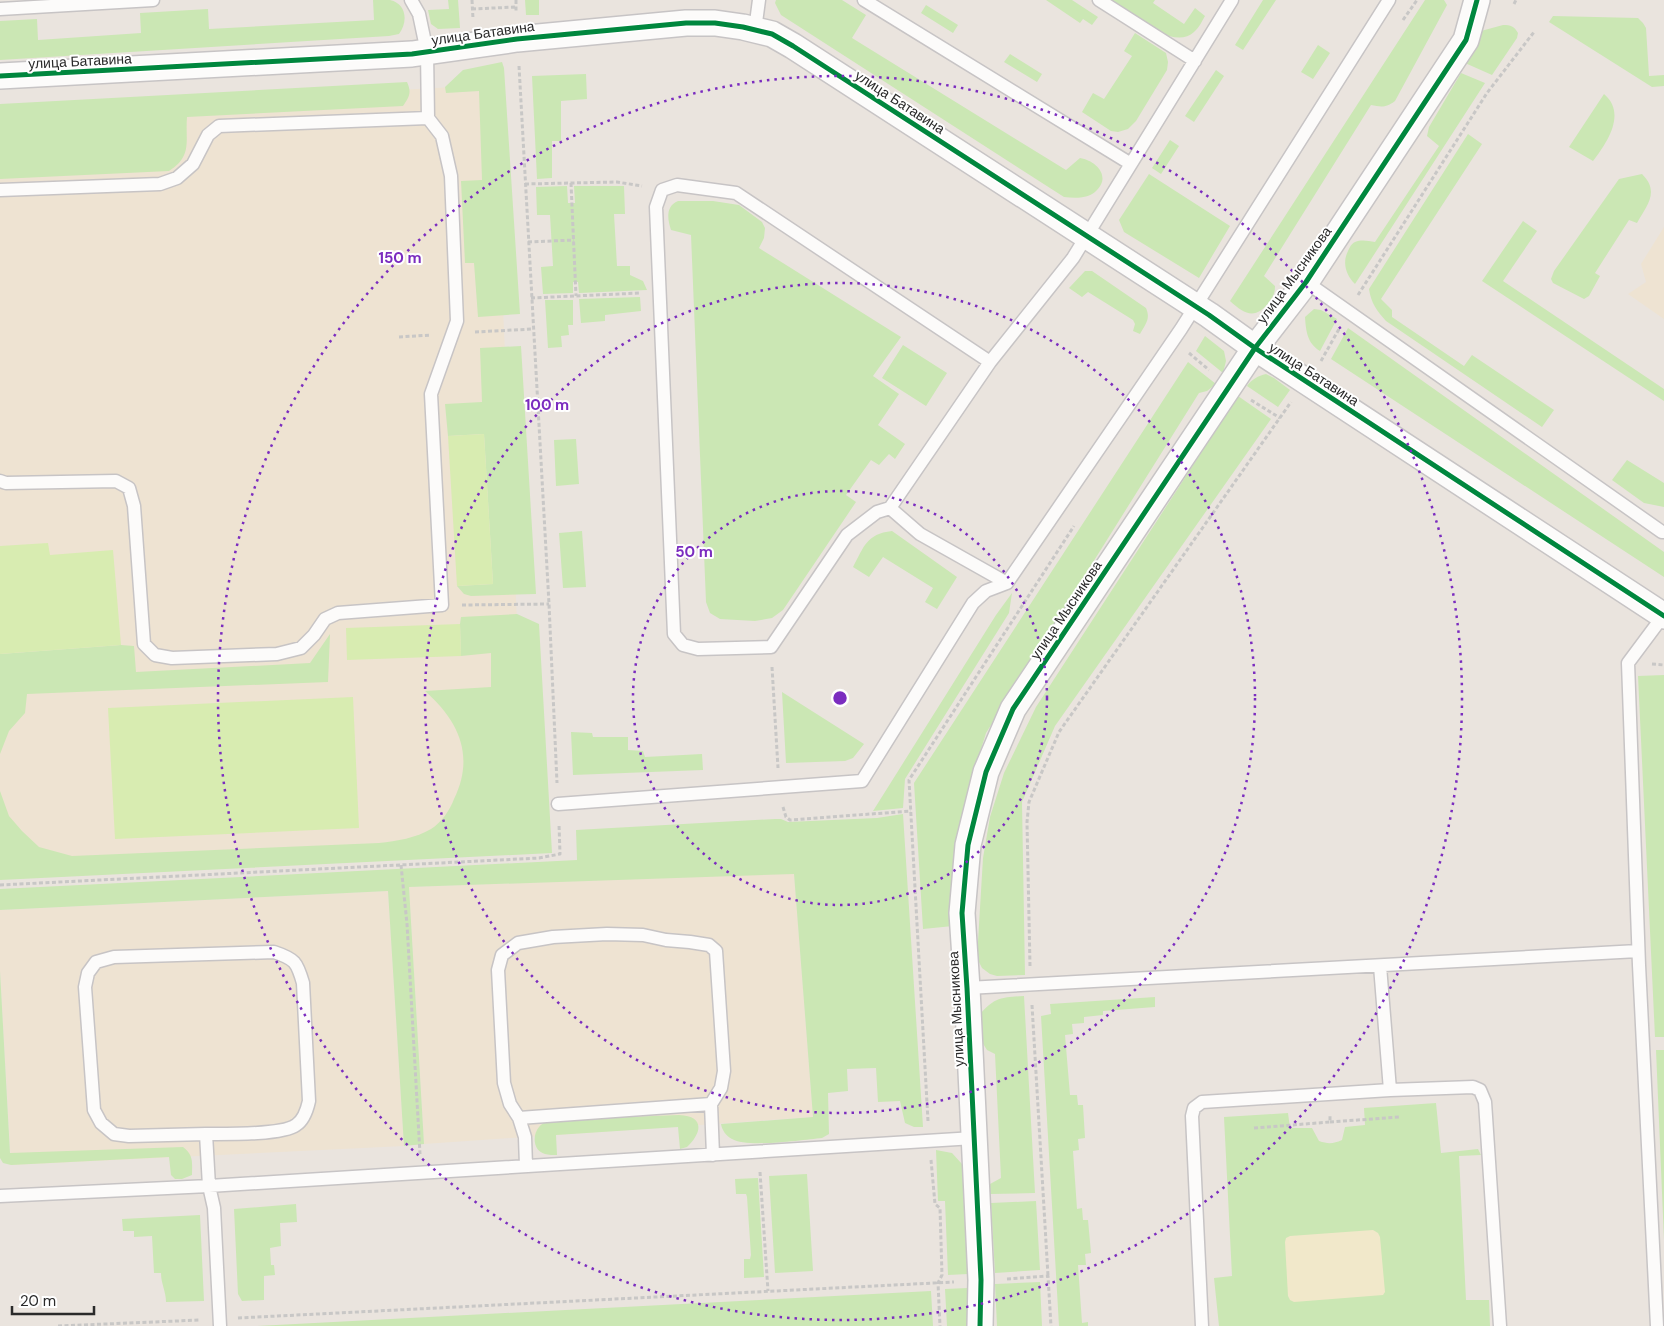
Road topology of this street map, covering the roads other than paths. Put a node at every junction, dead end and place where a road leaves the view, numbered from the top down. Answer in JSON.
{"nodes":[{"id":1,"x":153,"y":0,"type":"edge"},
{"id":2,"x":411,"y":0,"type":"edge"},
{"id":3,"x":759,"y":0,"type":"edge"},
{"id":4,"x":864,"y":0,"type":"edge"},
{"id":5,"x":1098,"y":0,"type":"edge"},
{"id":6,"x":1232,"y":0,"type":"edge"},
{"id":7,"x":1389,"y":0,"type":"edge"},
{"id":8,"x":1477,"y":0,"type":"edge"},
{"id":9,"x":0,"y":8,"type":"edge"},
{"id":10,"x":754,"y":30,"type":"junction"},
{"id":11,"x":427,"y":52,"type":"junction"},
{"id":12,"x":1195,"y":62,"type":"junction"},
{"id":13,"x":0,"y":76,"type":"edge"},
{"id":14,"x":428,"y":118,"type":"junction"},
{"id":15,"x":1131,"y":164,"type":"junction"},
{"id":16,"x":0,"y":190,"type":"edge"},
{"id":17,"x":1086,"y":236,"type":"junction"},
{"id":18,"x":1306,"y":282,"type":"junction"},
{"id":19,"x":1195,"y":306,"type":"junction"},
{"id":20,"x":1254,"y":348,"type":"junction"},
{"id":21,"x":990,"y":362,"type":"junction"},
{"id":22,"x":0,"y":481,"type":"edge"},
{"id":23,"x":890,"y":508,"type":"junction"},
{"id":24,"x":1664,"y":532,"type":"edge"},
{"id":25,"x":1007,"y":583,"type":"junction"},
{"id":26,"x":1663,"y":616,"type":"edge"},
{"id":27,"x":558,"y":804,"type":"dead end"},
{"id":28,"x":1638,"y":951,"type":"junction"},
{"id":29,"x":1380,"y":966,"type":"junction"},
{"id":30,"x":967,"y":988,"type":"junction"},
{"id":31,"x":1390,"y":1090,"type":"junction"},
{"id":32,"x":710,"y":1104,"type":"junction"},
{"id":33,"x":519,"y":1118,"type":"junction"},
{"id":34,"x":206,"y":1134,"type":"junction"},
{"id":35,"x":974,"y":1138,"type":"junction"},
{"id":36,"x":713,"y":1155,"type":"junction"},
{"id":37,"x":526,"y":1166,"type":"junction"},
{"id":38,"x":209,"y":1186,"type":"junction"},
{"id":39,"x":0,"y":1196,"type":"edge"},
{"id":40,"x":219,"y":1322,"type":"edge"},
{"id":41,"x":980,"y":1326,"type":"edge"},
{"id":42,"x":1202,"y":1326,"type":"edge"},
{"id":43,"x":1500,"y":1326,"type":"edge"},
{"id":44,"x":1657,"y":1326,"type":"edge"}],
"edges":[{"from":1,"to":9,"type":"lane"},
{"from":2,"to":11,"type":"lane"},
{"from":3,"to":10,"type":"lane"},
{"from":4,"to":15,"type":"lane"},
{"from":5,"to":12,"type":"lane"},
{"from":6,"to":12,"type":"lane"},
{"from":7,"to":19,"type":"lane"},
{"from":8,"to":18,"type":"street","name":"улица Мысникова"},
{"from":10,"to":11,"type":"street","name":"улица Батавина"},
{"from":10,"to":17,"type":"street","name":"улица Батавина"},
{"from":11,"to":13,"type":"street","name":"улица Батавина"},
{"from":11,"to":14,"type":"lane"},
{"from":12,"to":15,"type":"lane"},
{"from":14,"to":16,"type":"lane"},
{"from":14,"to":22,"type":"lane"},
{"from":15,"to":17,"type":"lane"},
{"from":17,"to":19,"type":"street","name":"улица Батавина"},
{"from":17,"to":21,"type":"lane"},
{"from":18,"to":20,"type":"street","name":"улица Мысникова"},
{"from":18,"to":24,"type":"lane"},
{"from":19,"to":20,"type":"street","name":"улица Батавина"},
{"from":19,"to":25,"type":"lane"},
{"from":20,"to":26,"type":"street","name":"улица Батавина"},
{"from":20,"to":30,"type":"street","name":"улица Мысникова"},
{"from":21,"to":23,"type":"lane"},
{"from":21,"to":23,"type":"lane"},
{"from":23,"to":25,"type":"lane"},
{"from":25,"to":27,"type":"lane"},
{"from":26,"to":28,"type":"lane"},
{"from":28,"to":29,"type":"lane"},
{"from":28,"to":44,"type":"lane"},
{"from":29,"to":30,"type":"lane"},
{"from":29,"to":31,"type":"lane"},
{"from":30,"to":35,"type":"street","name":"улица Мысникова"},
{"from":31,"to":42,"type":"lane"},
{"from":31,"to":43,"type":"lane"},
{"from":32,"to":33,"type":"lane"},
{"from":32,"to":33,"type":"lane"},
{"from":32,"to":36,"type":"lane"},
{"from":33,"to":37,"type":"lane"},
{"from":34,"to":34,"type":"lane"},
{"from":34,"to":38,"type":"lane"},
{"from":35,"to":36,"type":"lane"},
{"from":35,"to":41,"type":"street","name":"улица Мысникова"},
{"from":36,"to":37,"type":"lane"},
{"from":37,"to":38,"type":"lane"},
{"from":38,"to":39,"type":"lane"},
{"from":38,"to":40,"type":"lane"}]}
